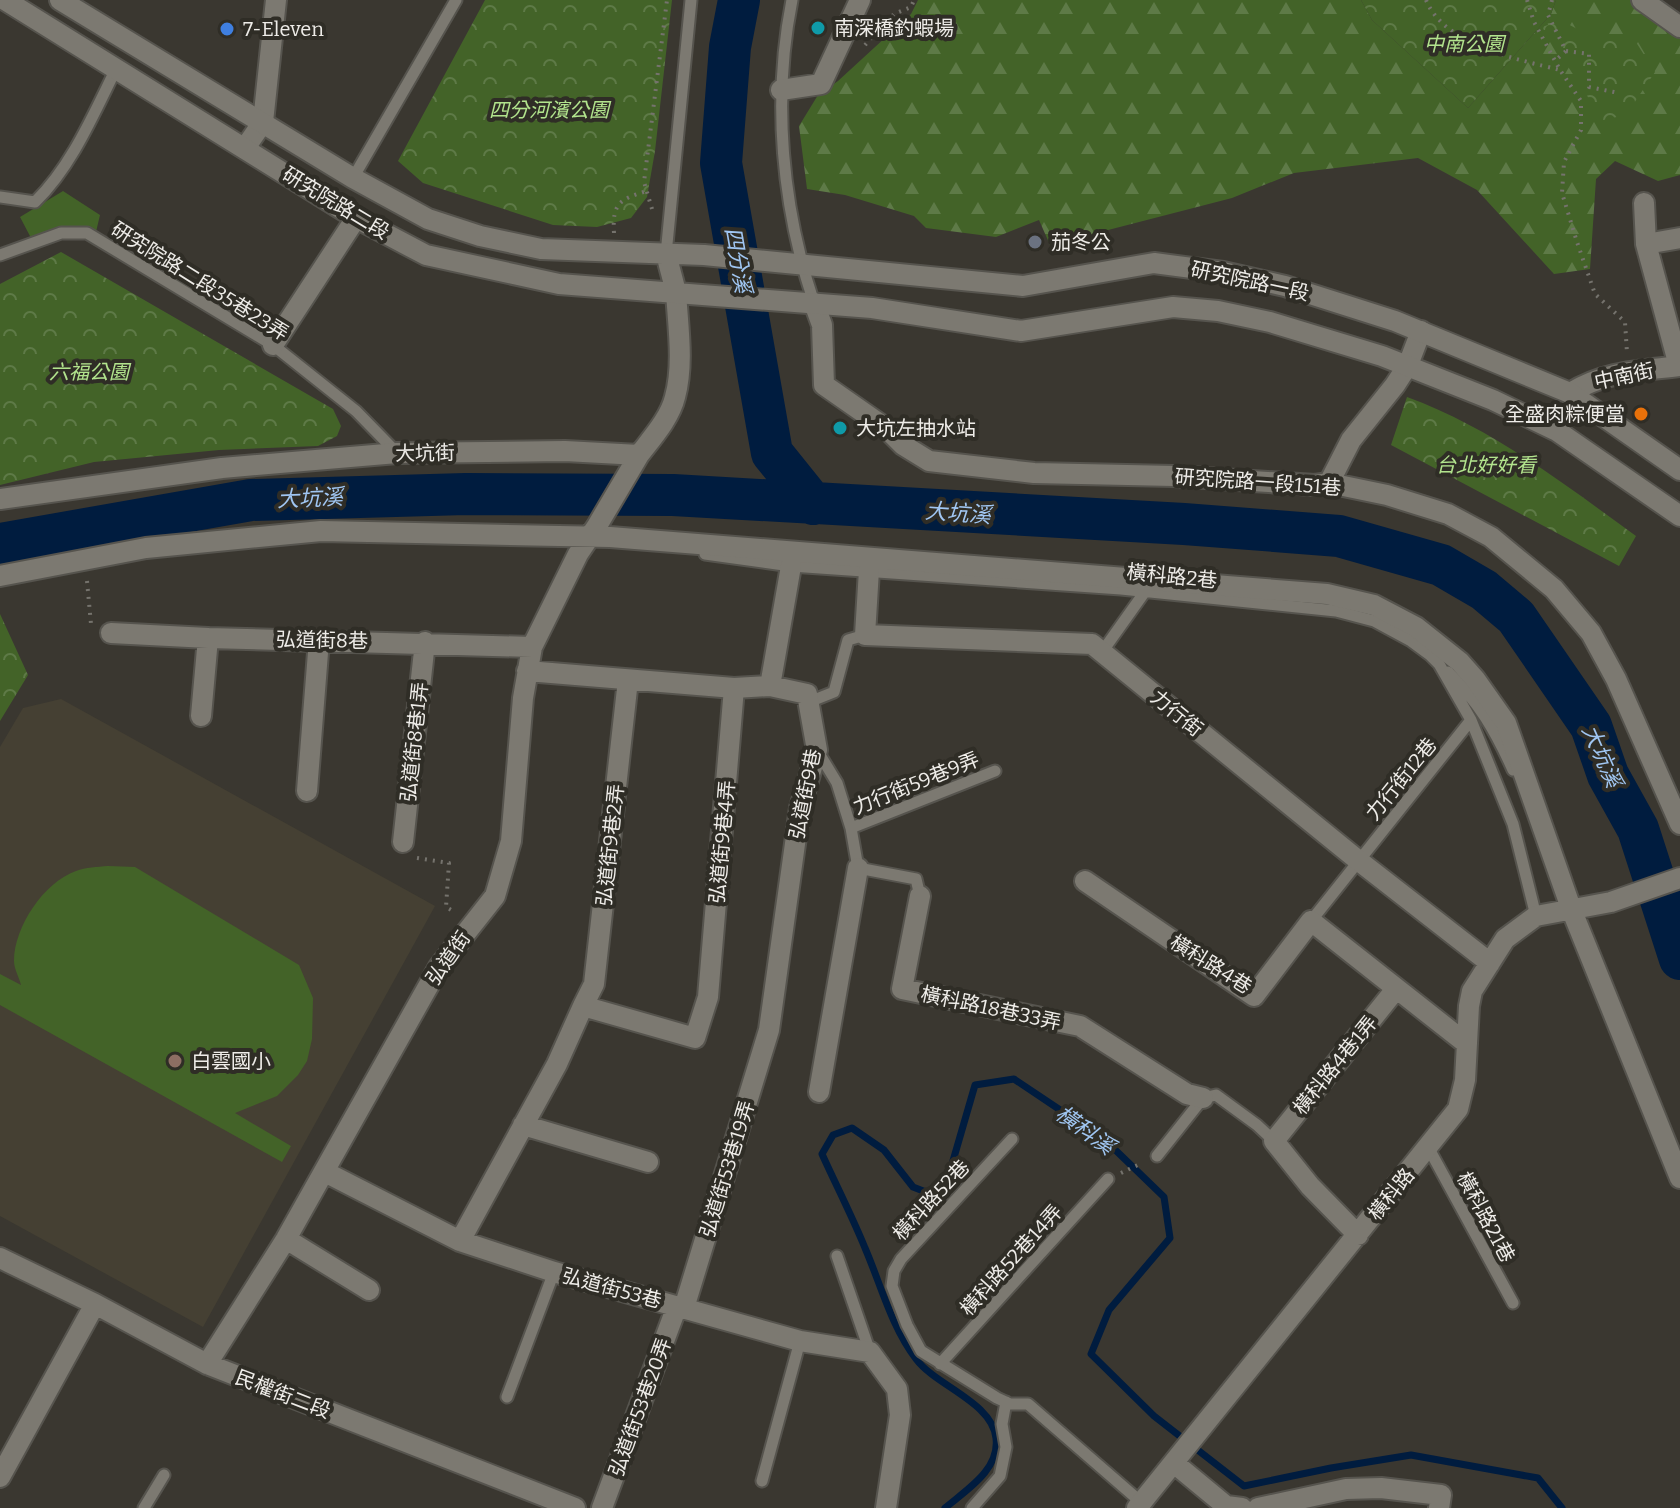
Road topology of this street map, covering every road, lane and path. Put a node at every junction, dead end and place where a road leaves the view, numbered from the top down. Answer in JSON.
{"nodes":[{"id":1,"x":5,"y":0,"type":"edge"},
{"id":2,"x":60,"y":0,"type":"edge"},
{"id":3,"x":276,"y":0,"type":"edge"},
{"id":4,"x":456,"y":0,"type":"edge"},
{"id":5,"x":667,"y":0,"type":"edge"},
{"id":6,"x":691,"y":0,"type":"edge"},
{"id":7,"x":792,"y":0,"type":"edge"},
{"id":8,"x":860,"y":0,"type":"edge"},
{"id":9,"x":914,"y":0,"type":"edge"},
{"id":10,"x":1426,"y":0,"type":"edge"},
{"id":11,"x":1527,"y":0,"type":"edge"},
{"id":12,"x":1552,"y":0,"type":"edge"},
{"id":13,"x":1642,"y":0,"type":"edge"},
{"id":14,"x":1680,"y":27,"type":"edge"},
{"id":15,"x":861,"y":49,"type":"dead end"},
{"id":16,"x":1566,"y":51,"type":"junction"},
{"id":17,"x":1555,"y":61,"type":"junction"},
{"id":18,"x":117,"y":67,"type":"junction"},
{"id":19,"x":1560,"y":70,"type":"junction"},
{"id":20,"x":781,"y":90,"type":"junction"},
{"id":21,"x":1619,"y":93,"type":"dead end"},
{"id":22,"x":263,"y":122,"type":"junction"},
{"id":23,"x":245,"y":148,"type":"junction"},
{"id":24,"x":353,"y":178,"type":"junction"},
{"id":25,"x":647,"y":191,"type":"junction"},
{"id":26,"x":0,"y":197,"type":"edge"},
{"id":27,"x":1644,"y":203,"type":"dead end"},
{"id":28,"x":654,"y":214,"type":"dead end"},
{"id":29,"x":356,"y":218,"type":"junction"},
{"id":30,"x":614,"y":237,"type":"dead end"},
{"id":31,"x":1680,"y":238,"type":"edge"},
{"id":32,"x":1646,"y":244,"type":"junction"},
{"id":33,"x":666,"y":254,"type":"junction"},
{"id":34,"x":0,"y":255,"type":"edge"},
{"id":35,"x":704,"y":255,"type":"joint"},
{"id":36,"x":791,"y":262,"type":"junction"},
{"id":37,"x":676,"y":292,"type":"junction"},
{"id":38,"x":786,"y":300,"type":"joint"},
{"id":39,"x":814,"y":303,"type":"junction"},
{"id":40,"x":1421,"y":331,"type":"junction"},
{"id":41,"x":273,"y":345,"type":"junction"},
{"id":42,"x":1408,"y":365,"type":"junction"},
{"id":43,"x":1680,"y":366,"type":"edge"},
{"id":44,"x":1629,"y":372,"type":"junction"},
{"id":45,"x":1570,"y":393,"type":"junction"},
{"id":46,"x":397,"y":453,"type":"junction"},
{"id":47,"x":639,"y":455,"type":"junction"},
{"id":48,"x":1680,"y":470,"type":"edge"},
{"id":49,"x":1329,"y":483,"type":"junction"},
{"id":50,"x":0,"y":499,"type":"edge"},
{"id":51,"x":1680,"y":516,"type":"edge"},
{"id":52,"x":595,"y":529,"type":"junction"},
{"id":53,"x":617,"y":537,"type":"junction"},
{"id":54,"x":85,"y":559,"type":"junction"},
{"id":55,"x":791,"y":566,"type":"junction"},
{"id":56,"x":869,"y":570,"type":"junction"},
{"id":57,"x":0,"y":576,"type":"edge"},
{"id":58,"x":1144,"y":593,"type":"junction"},
{"id":59,"x":111,"y":633,"type":"joint"},
{"id":60,"x":865,"y":635,"type":"junction"},
{"id":61,"x":208,"y":638,"type":"junction"},
{"id":62,"x":319,"y":640,"type":"junction"},
{"id":63,"x":425,"y":642,"type":"junction"},
{"id":64,"x":532,"y":647,"type":"junction"},
{"id":65,"x":1102,"y":652,"type":"junction"},
{"id":66,"x":1439,"y":664,"type":"junction"},
{"id":67,"x":527,"y":671,"type":"junction"},
{"id":68,"x":628,"y":680,"type":"junction"},
{"id":69,"x":770,"y":686,"type":"junction"},
{"id":70,"x":734,"y":688,"type":"junction"},
{"id":71,"x":809,"y":702,"type":"junction"},
{"id":72,"x":201,"y":716,"type":"dead end"},
{"id":73,"x":1471,"y":720,"type":"junction"},
{"id":74,"x":817,"y":750,"type":"junction"},
{"id":75,"x":995,"y":771,"type":"dead end"},
{"id":76,"x":307,"y":791,"type":"dead end"},
{"id":77,"x":1537,"y":814,"type":"junction"},
{"id":78,"x":1680,"y":824,"type":"edge"},
{"id":79,"x":851,"y":828,"type":"junction"},
{"id":80,"x":403,"y":842,"type":"joint"},
{"id":81,"x":1359,"y":861,"type":"junction"},
{"id":82,"x":858,"y":868,"type":"junction"},
{"id":83,"x":1680,"y":878,"type":"edge"},
{"id":84,"x":1085,"y":881,"type":"dead end"},
{"id":85,"x":920,"y":896,"type":"joint"},
{"id":86,"x":1572,"y":911,"type":"junction"},
{"id":87,"x":1536,"y":916,"type":"junction"},
{"id":88,"x":1311,"y":921,"type":"junction"},
{"id":89,"x":473,"y":924,"type":"junction"},
{"id":90,"x":1490,"y":963,"type":"junction"},
{"id":91,"x":1396,"y":989,"type":"junction"},
{"id":92,"x":583,"y":1006,"type":"junction"},
{"id":93,"x":769,"y":1030,"type":"joint"},
{"id":94,"x":1467,"y":1044,"type":"junction"},
{"id":95,"x":819,"y":1092,"type":"dead end"},
{"id":96,"x":1203,"y":1098,"type":"junction"},
{"id":97,"x":523,"y":1125,"type":"junction"},
{"id":98,"x":1012,"y":1139,"type":"dead end"},
{"id":99,"x":1274,"y":1141,"type":"junction"},
{"id":100,"x":1428,"y":1147,"type":"junction"},
{"id":101,"x":1157,"y":1156,"type":"joint"},
{"id":102,"x":648,"y":1162,"type":"dead end"},
{"id":103,"x":325,"y":1172,"type":"junction"},
{"id":104,"x":1680,"y":1178,"type":"edge"},
{"id":105,"x":1108,"y":1179,"type":"joint"},
{"id":106,"x":1358,"y":1235,"type":"junction"},
{"id":107,"x":286,"y":1239,"type":"junction"},
{"id":108,"x":460,"y":1241,"type":"junction"},
{"id":109,"x":837,"y":1256,"type":"dead end"},
{"id":110,"x":0,"y":1258,"type":"edge"},
{"id":111,"x":554,"y":1272,"type":"junction"},
{"id":112,"x":369,"y":1290,"type":"dead end"},
{"id":113,"x":1513,"y":1303,"type":"dead end"},
{"id":114,"x":95,"y":1304,"type":"junction"},
{"id":115,"x":681,"y":1307,"type":"junction"},
{"id":116,"x":800,"y":1341,"type":"junction"},
{"id":117,"x":870,"y":1352,"type":"junction"},
{"id":118,"x":207,"y":1364,"type":"junction"},
{"id":119,"x":940,"y":1364,"type":"junction"},
{"id":120,"x":507,"y":1397,"type":"dead end"},
{"id":121,"x":1006,"y":1402,"type":"junction"},
{"id":122,"x":1177,"y":1459,"type":"junction"},
{"id":123,"x":164,"y":1475,"type":"dead end"},
{"id":124,"x":0,"y":1477,"type":"edge"},
{"id":125,"x":762,"y":1481,"type":"dead end"},
{"id":126,"x":1140,"y":1505,"type":"edge"},
{"id":127,"x":144,"y":1508,"type":"edge"},
{"id":128,"x":575,"y":1508,"type":"edge"},
{"id":129,"x":602,"y":1508,"type":"edge"},
{"id":130,"x":886,"y":1508,"type":"edge"},
{"id":131,"x":972,"y":1508,"type":"edge"},
{"id":132,"x":1242,"y":1508,"type":"edge"},
{"id":133,"x":1258,"y":1508,"type":"edge"},
{"id":134,"x":1439,"y":1508,"type":"edge"}],
"edges":[{"from":1,"to":18,"type":"street","name":"研究院路二段"},
{"from":2,"to":22,"type":"street","name":"研究院路二段"},
{"from":3,"to":22,"type":"street"},
{"from":4,"to":24,"type":"lane"},
{"from":5,"to":25,"type":"path"},
{"from":6,"to":33,"type":"lane"},
{"from":7,"to":20,"type":"lane"},
{"from":8,"to":20,"type":"street"},
{"from":9,"to":15,"type":"path"},
{"from":10,"to":19,"type":"path"},
{"from":11,"to":17,"type":"path"},
{"from":12,"to":16,"type":"path"},
{"from":13,"to":14,"type":"street"},
{"from":16,"to":17,"type":"path"},
{"from":16,"to":21,"type":"path"},
{"from":17,"to":19,"type":"path"},
{"from":18,"to":23,"type":"street","name":"研究院路二段"},
{"from":18,"to":26,"type":"lane"},
{"from":19,"to":44,"type":"path"},
{"from":20,"to":36,"type":"lane"},
{"from":22,"to":23,"type":"street"},
{"from":22,"to":24,"type":"street","name":"研究院路二段"},
{"from":23,"to":29,"type":"street","name":"研究院路二段"},
{"from":24,"to":33,"type":"street","name":"研究院路二段"},
{"from":25,"to":28,"type":"path"},
{"from":25,"to":30,"type":"path"},
{"from":27,"to":32,"type":"street"},
{"from":29,"to":37,"type":"street","name":"研究院路二段"},
{"from":29,"to":41,"type":"street"},
{"from":31,"to":32,"type":"street"},
{"from":32,"to":43,"type":"street"},
{"from":33,"to":35,"type":"street","name":"研究院路二段"},
{"from":33,"to":37,"type":"street"},
{"from":34,"to":41,"type":"lane","name":"研究院路二段35巷23弄"},
{"from":35,"to":36,"type":"street","name":"研究院路一段"},
{"from":36,"to":39,"type":"lane"},
{"from":36,"to":40,"type":"street","name":"研究院路一段"},
{"from":37,"to":38,"type":"street","name":"研究院路二段"},
{"from":37,"to":47,"type":"street"},
{"from":38,"to":39,"type":"street","name":"研究院路一段"},
{"from":39,"to":42,"type":"street","name":"研究院路一段"},
{"from":39,"to":49,"type":"street","name":"研究院路一段151巷"},
{"from":40,"to":42,"type":"street"},
{"from":40,"to":45,"type":"street","name":"研究院路一段"},
{"from":41,"to":46,"type":"lane","name":"研究院路二段35巷23弄"},
{"from":42,"to":49,"type":"street"},
{"from":42,"to":51,"type":"street","name":"研究院路一段"},
{"from":43,"to":44,"type":"street","name":"中南街"},
{"from":44,"to":45,"type":"street","name":"中南街"},
{"from":45,"to":48,"type":"street","name":"研究院路一段"},
{"from":46,"to":47,"type":"street","name":"大坑街"},
{"from":46,"to":50,"type":"street","name":"大坑街"},
{"from":47,"to":52,"type":"street","name":"弘道街"},
{"from":49,"to":78,"type":"street","name":"研究院路一段151巷"},
{"from":52,"to":53,"type":"street"},
{"from":52,"to":54,"type":"street"},
{"from":52,"to":64,"type":"street","name":"弘道街"},
{"from":53,"to":55,"type":"lane","name":"橫科路2巷"},
{"from":53,"to":77,"type":"street"},
{"from":54,"to":57,"type":"street"},
{"from":54,"to":59,"type":"path"},
{"from":55,"to":56,"type":"lane","name":"橫科路2巷"},
{"from":55,"to":69,"type":"street"},
{"from":56,"to":58,"type":"lane","name":"橫科路2巷"},
{"from":56,"to":60,"type":"street"},
{"from":58,"to":65,"type":"lane"},
{"from":58,"to":66,"type":"lane","name":"橫科路2巷"},
{"from":59,"to":61,"type":"street","name":"弘道街8巷"},
{"from":60,"to":65,"type":"street","name":"力行街"},
{"from":60,"to":71,"type":"lane"},
{"from":61,"to":62,"type":"street","name":"弘道街8巷"},
{"from":61,"to":72,"type":"street"},
{"from":62,"to":63,"type":"street","name":"弘道街8巷"},
{"from":62,"to":76,"type":"street"},
{"from":63,"to":64,"type":"street","name":"弘道街8巷"},
{"from":63,"to":80,"type":"street","name":"弘道街8巷1弄"},
{"from":64,"to":67,"type":"street","name":"弘道街"},
{"from":65,"to":81,"type":"street","name":"力行街"},
{"from":66,"to":73,"type":"lane","name":"橫科路2巷"},
{"from":66,"to":77,"type":"lane"},
{"from":67,"to":68,"type":"street"},
{"from":67,"to":89,"type":"street","name":"弘道街"},
{"from":68,"to":70,"type":"street"},
{"from":68,"to":92,"type":"street","name":"弘道街9巷2弄"},
{"from":69,"to":70,"type":"street"},
{"from":69,"to":71,"type":"street"},
{"from":70,"to":92,"type":"street","name":"弘道街9巷4弄"},
{"from":71,"to":74,"type":"street","name":"弘道街9巷"},
{"from":73,"to":81,"type":"lane","name":"力行街12巷"},
{"from":73,"to":87,"type":"lane","name":"橫科路2巷"},
{"from":74,"to":79,"type":"lane"},
{"from":74,"to":93,"type":"street","name":"弘道街9巷"},
{"from":75,"to":79,"type":"lane","name":"力行街59巷9弄"},
{"from":77,"to":86,"type":"street"},
{"from":79,"to":82,"type":"lane"},
{"from":80,"to":89,"type":"path"},
{"from":81,"to":88,"type":"lane","name":"力行街12巷"},
{"from":81,"to":90,"type":"street","name":"力行街"},
{"from":82,"to":85,"type":"lane"},
{"from":82,"to":95,"type":"street"},
{"from":83,"to":86,"type":"street","name":"橫科路"},
{"from":84,"to":88,"type":"street","name":"橫科路4巷"},
{"from":85,"to":96,"type":"street","name":"橫科路18巷33弄"},
{"from":86,"to":87,"type":"street","name":"橫科路"},
{"from":86,"to":104,"type":"street"},
{"from":87,"to":90,"type":"street","name":"橫科路"},
{"from":88,"to":91,"type":"street"},
{"from":89,"to":103,"type":"street","name":"弘道街"},
{"from":90,"to":94,"type":"street","name":"橫科路"},
{"from":91,"to":94,"type":"street"},
{"from":91,"to":99,"type":"street","name":"橫科路4巷1弄"},
{"from":92,"to":97,"type":"street","name":"弘道街9巷2弄"},
{"from":93,"to":115,"type":"street","name":"弘道街53巷19弄"},
{"from":94,"to":100,"type":"street","name":"橫科路"},
{"from":96,"to":99,"type":"lane"},
{"from":96,"to":101,"type":"lane"},
{"from":97,"to":102,"type":"street"},
{"from":97,"to":108,"type":"street","name":"弘道街9巷2弄"},
{"from":98,"to":119,"type":"lane","name":"橫科路52巷"},
{"from":99,"to":106,"type":"street"},
{"from":100,"to":106,"type":"street","name":"橫科路"},
{"from":100,"to":113,"type":"lane","name":"橫科路21巷"},
{"from":101,"to":105,"type":"path"},
{"from":103,"to":107,"type":"street","name":"弘道街"},
{"from":103,"to":108,"type":"street","name":"弘道街53巷"},
{"from":105,"to":119,"type":"lane","name":"橫科路52巷14弄"},
{"from":106,"to":122,"type":"street","name":"橫科路"},
{"from":107,"to":112,"type":"street"},
{"from":107,"to":118,"type":"street","name":"弘道街"},
{"from":108,"to":111,"type":"street","name":"弘道街53巷"},
{"from":109,"to":117,"type":"lane"},
{"from":110,"to":114,"type":"street","name":"民權街二段"},
{"from":111,"to":115,"type":"street","name":"弘道街53巷"},
{"from":111,"to":120,"type":"lane"},
{"from":114,"to":118,"type":"street","name":"民權街二段"},
{"from":114,"to":124,"type":"street"},
{"from":115,"to":116,"type":"street","name":"弘道街53巷"},
{"from":115,"to":129,"type":"street","name":"弘道街53巷20弄"},
{"from":116,"to":117,"type":"street","name":"弘道街53巷"},
{"from":116,"to":125,"type":"lane"},
{"from":117,"to":130,"type":"street"},
{"from":118,"to":128,"type":"street","name":"民權街二段"},
{"from":119,"to":121,"type":"lane","name":"橫科路52巷"},
{"from":121,"to":126,"type":"lane","name":"橫科路52巷"},
{"from":121,"to":131,"type":"lane"},
{"from":122,"to":126,"type":"street","name":"橫科路"},
{"from":122,"to":132,"type":"street"},
{"from":123,"to":127,"type":"lane"},
{"from":133,"to":134,"type":"street"}]}
